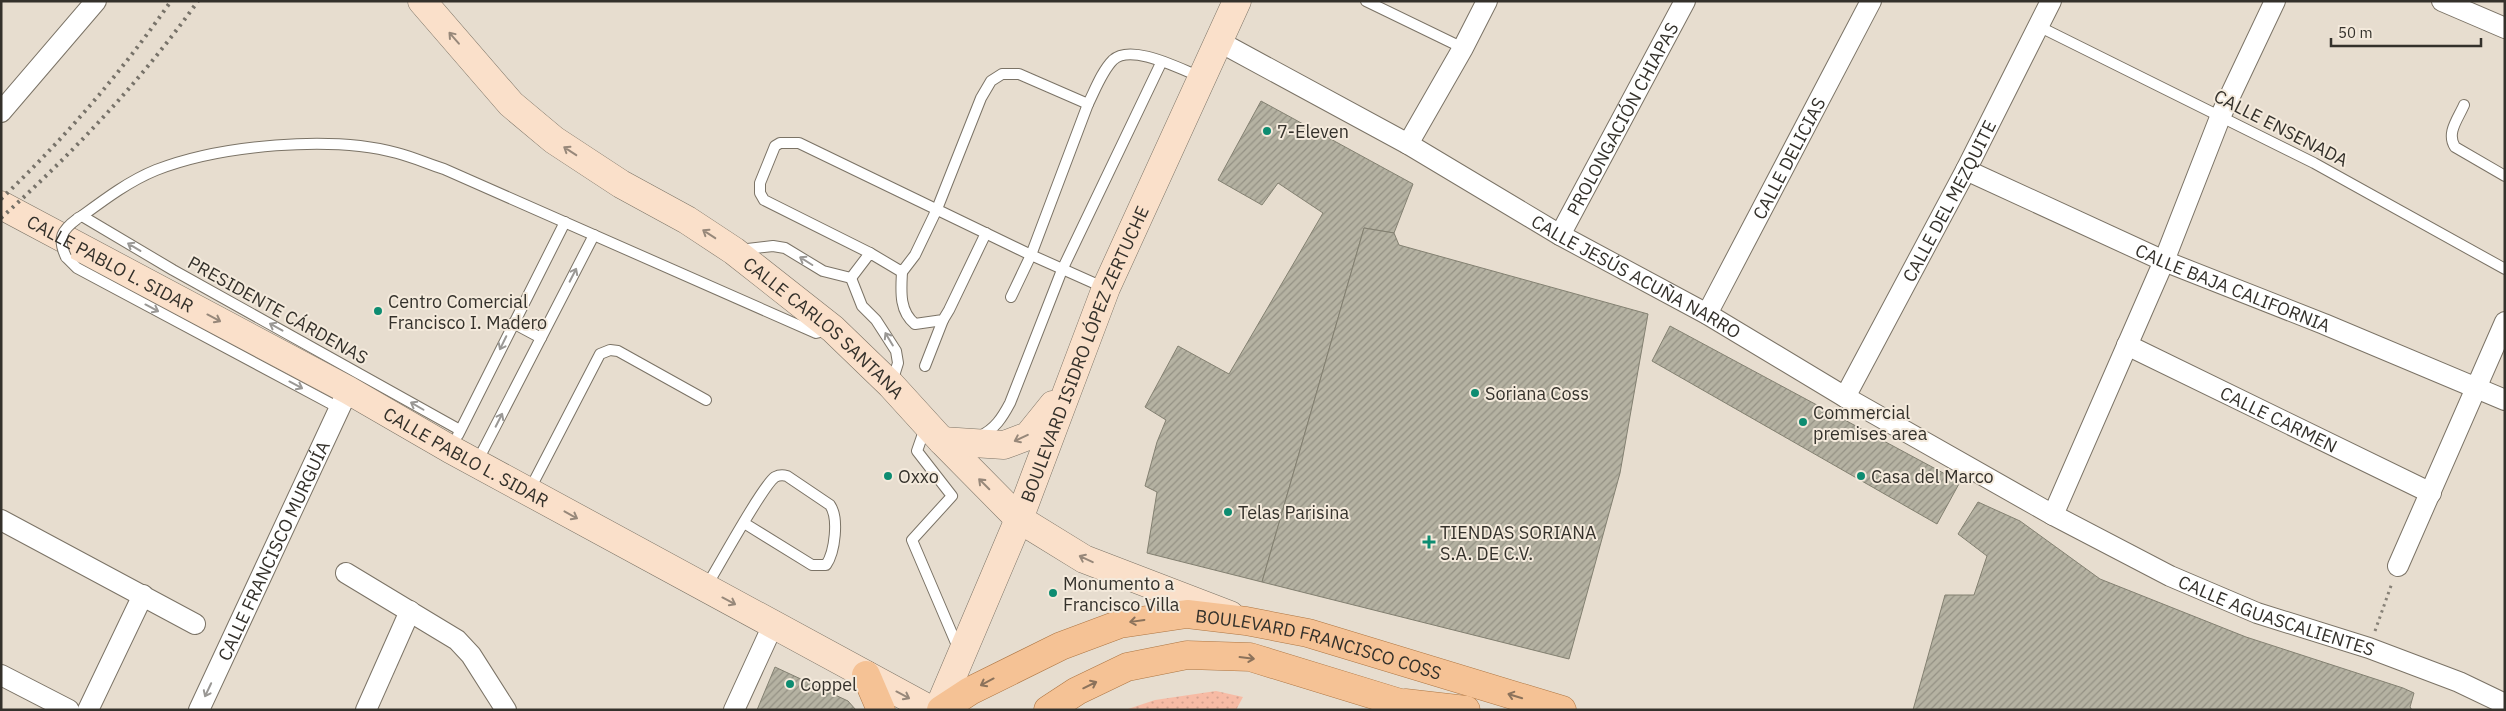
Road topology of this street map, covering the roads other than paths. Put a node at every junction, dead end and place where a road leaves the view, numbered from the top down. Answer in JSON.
{"nodes":[{"id":1,"x":96,"y":1,"type":"edge"},
{"id":2,"x":422,"y":1,"type":"edge"},
{"id":3,"x":1237,"y":1,"type":"edge"},
{"id":4,"x":1366,"y":1,"type":"edge"},
{"id":5,"x":1487,"y":1,"type":"edge"},
{"id":6,"x":1685,"y":1,"type":"edge"},
{"id":7,"x":1871,"y":1,"type":"edge"},
{"id":8,"x":2051,"y":1,"type":"edge"},
{"id":9,"x":2275,"y":1,"type":"edge"},
{"id":10,"x":2442,"y":1,"type":"edge"},
{"id":11,"x":2038,"y":26,"type":"junction"},
{"id":12,"x":2505,"y":28,"type":"edge"},
{"id":13,"x":1218,"y":41,"type":"junction"},
{"id":14,"x":1463,"y":48,"type":"junction"},
{"id":15,"x":1161,"y":63,"type":"junction"},
{"id":16,"x":1201,"y":76,"type":"junction"},
{"id":17,"x":1088,"y":104,"type":"junction"},
{"id":18,"x":2464,"y":105,"type":"dead end"},
{"id":19,"x":1,"y":112,"type":"edge"},
{"id":20,"x":2221,"y":115,"type":"junction"},
{"id":21,"x":1408,"y":144,"type":"junction"},
{"id":22,"x":1966,"y":170,"type":"junction"},
{"id":23,"x":2505,"y":176,"type":"edge"},
{"id":24,"x":1,"y":205,"type":"edge"},
{"id":25,"x":937,"y":209,"type":"junction"},
{"id":26,"x":80,"y":217,"type":"junction"},
{"id":27,"x":565,"y":222,"type":"junction"},
{"id":28,"x":986,"y":233,"type":"junction"},
{"id":29,"x":594,"y":235,"type":"junction"},
{"id":30,"x":1560,"y":235,"type":"junction"},
{"id":31,"x":734,"y":251,"type":"junction"},
{"id":32,"x":870,"y":253,"type":"junction"},
{"id":33,"x":1031,"y":255,"type":"junction"},
{"id":34,"x":2164,"y":261,"type":"junction"},
{"id":35,"x":2505,"y":268,"type":"edge"},
{"id":36,"x":1062,"y":270,"type":"junction"},
{"id":37,"x":902,"y":272,"type":"junction"},
{"id":38,"x":851,"y":278,"type":"junction"},
{"id":39,"x":1106,"y":288,"type":"junction"},
{"id":40,"x":1011,"y":297,"type":"dead end"},
{"id":41,"x":1706,"y":314,"type":"junction"},
{"id":42,"x":942,"y":320,"type":"junction"},
{"id":43,"x":2505,"y":322,"type":"edge"},
{"id":44,"x":514,"y":323,"type":"junction"},
{"id":45,"x":833,"y":329,"type":"junction"},
{"id":46,"x":541,"y":338,"type":"junction"},
{"id":47,"x":2128,"y":345,"type":"junction"},
{"id":48,"x":925,"y":366,"type":"dead end"},
{"id":49,"x":891,"y":385,"type":"junction"},
{"id":50,"x":2477,"y":388,"type":"junction"},
{"id":51,"x":1066,"y":390,"type":"junction"},
{"id":52,"x":1845,"y":397,"type":"junction"},
{"id":53,"x":344,"y":399,"type":"junction"},
{"id":54,"x":706,"y":400,"type":"dead end"},
{"id":55,"x":2505,"y":400,"type":"edge"},
{"id":56,"x":945,"y":436,"type":"junction"},
{"id":57,"x":455,"y":440,"type":"junction"},
{"id":58,"x":477,"y":463,"type":"junction"},
{"id":59,"x":528,"y":492,"type":"junction"},
{"id":60,"x":2431,"y":493,"type":"junction"},
{"id":61,"x":2053,"y":515,"type":"junction"},
{"id":62,"x":1019,"y":519,"type":"junction"},
{"id":63,"x":1,"y":520,"type":"edge"},
{"id":64,"x":744,"y":523,"type":"junction"},
{"id":65,"x":2398,"y":566,"type":"road end"},
{"id":66,"x":346,"y":573,"type":"dead end"},
{"id":67,"x":706,"y":588,"type":"junction"},
{"id":68,"x":143,"y":595,"type":"junction"},
{"id":69,"x":410,"y":611,"type":"junction"},
{"id":70,"x":1246,"y":621,"type":"junction"},
{"id":71,"x":195,"y":624,"type":"dead end"},
{"id":72,"x":773,"y":624,"type":"junction"},
{"id":73,"x":961,"y":655,"type":"junction"},
{"id":74,"x":1,"y":675,"type":"edge"},
{"id":75,"x":866,"y":675,"type":"junction"},
{"id":76,"x":1394,"y":701,"type":"junction"},
{"id":77,"x":2505,"y":704,"type":"edge"},
{"id":78,"x":69,"y":710,"type":"edge"},
{"id":79,"x":88,"y":710,"type":"edge"},
{"id":80,"x":199,"y":710,"type":"edge"},
{"id":81,"x":366,"y":710,"type":"edge"},
{"id":82,"x":506,"y":710,"type":"edge"},
{"id":83,"x":734,"y":710,"type":"edge"},
{"id":84,"x":881,"y":710,"type":"edge"},
{"id":85,"x":930,"y":710,"type":"edge"},
{"id":86,"x":940,"y":710,"type":"edge"},
{"id":87,"x":1048,"y":710,"type":"edge"},
{"id":88,"x":1423,"y":710,"type":"edge"},
{"id":89,"x":1466,"y":710,"type":"edge"},
{"id":90,"x":1562,"y":710,"type":"edge"}],
"edges":[{"from":1,"to":19,"type":"street"},
{"from":31,"to":2,"type":"street","name":"CALLE CARLOS SANTANA","one_way":true},
{"from":3,"to":13,"type":"street","name":"BOULEVARD ISIDRO LÓPEZ ZERTUCHE"},
{"from":4,"to":14,"type":"lane"},
{"from":5,"to":14,"type":"street"},
{"from":6,"to":30,"type":"street","name":"PROLONGACIÓN CHIAPAS"},
{"from":7,"to":41,"type":"street","name":"CALLE DELICIAS"},
{"from":8,"to":11,"type":"street","name":"CALLE DEL MEZQUITE"},
{"from":9,"to":20,"type":"street"},
{"from":10,"to":12,"type":"street"},
{"from":11,"to":20,"type":"lane","name":"CALLE ENSENADA"},
{"from":11,"to":22,"type":"street","name":"CALLE DEL MEZQUITE"},
{"from":13,"to":16,"type":"street","name":"BOULEVARD ISIDRO LÓPEZ ZERTUCHE"},
{"from":13,"to":21,"type":"street","name":"CALLE JESÚS ACUÑA NARRO"},
{"from":14,"to":21,"type":"street"},
{"from":15,"to":16,"type":"lane"},
{"from":15,"to":17,"type":"lane"},
{"from":15,"to":36,"type":"lane"},
{"from":16,"to":39,"type":"street","name":"BOULEVARD ISIDRO LÓPEZ ZERTUCHE"},
{"from":17,"to":25,"type":"lane"},
{"from":17,"to":33,"type":"lane"},
{"from":18,"to":23,"type":"lane"},
{"from":20,"to":34,"type":"street"},
{"from":20,"to":35,"type":"lane","name":"CALLE ENSENADA"},
{"from":21,"to":30,"type":"street","name":"CALLE JESÚS ACUÑA NARRO"},
{"from":22,"to":34,"type":"street","name":"CALLE BAJA CALIFORNIA"},
{"from":22,"to":52,"type":"street","name":"CALLE DEL MEZQUITE"},
{"from":24,"to":53,"type":"street","name":"CALLE PABLO L. SIDAR","one_way":true},
{"from":25,"to":28,"type":"lane"},
{"from":25,"to":32,"type":"lane"},
{"from":25,"to":37,"type":"lane"},
{"from":26,"to":27,"type":"lane"},
{"from":26,"to":53,"type":"lane","one_way":true,"bridge":true},
{"from":57,"to":26,"type":"lane","name":"PRESIDENTE CÁRDENAS","one_way":true},
{"from":27,"to":29,"type":"lane"},
{"from":27,"to":44,"type":"lane"},
{"from":28,"to":33,"type":"lane"},
{"from":28,"to":42,"type":"lane"},
{"from":29,"to":45,"type":"lane"},
{"from":46,"to":29,"type":"lane","one_way":true},
{"from":30,"to":41,"type":"street","name":"CALLE JESÚS ACUÑA NARRO"},
{"from":38,"to":31,"type":"lane","one_way":true},
{"from":31,"to":45,"type":"street","name":"CALLE CARLOS SANTANA"},
{"from":32,"to":37,"type":"lane"},
{"from":32,"to":38,"type":"lane"},
{"from":33,"to":36,"type":"lane"},
{"from":33,"to":40,"type":"lane"},
{"from":34,"to":47,"type":"street"},
{"from":34,"to":50,"type":"street","name":"CALLE BAJA CALIFORNIA"},
{"from":36,"to":39,"type":"lane"},
{"from":36,"to":56,"type":"lane"},
{"from":37,"to":42,"type":"lane"},
{"from":49,"to":38,"type":"lane","one_way":true},
{"from":39,"to":51,"type":"street","name":"BOULEVARD ISIDRO LÓPEZ ZERTUCHE"},
{"from":41,"to":52,"type":"street","name":"CALLE JESÚS ACUÑA NARRO"},
{"from":42,"to":48,"type":"lane"},
{"from":43,"to":50,"type":"street"},
{"from":44,"to":46,"type":"lane"},
{"from":44,"to":57,"type":"lane","one_way":true},
{"from":45,"to":49,"type":"street","name":"CALLE CARLOS SANTANA"},
{"from":58,"to":46,"type":"lane","one_way":true},
{"from":47,"to":60,"type":"street","name":"CALLE CARMEN"},
{"from":47,"to":61,"type":"street"},
{"from":49,"to":56,"type":"street","name":"CALLE CARLOS SANTANA"},
{"from":50,"to":55,"type":"street","name":"CALLE BAJA CALIFORNIA"},
{"from":50,"to":60,"type":"street"},
{"from":51,"to":56,"type":"street","one_way":true},
{"from":51,"to":62,"type":"street","name":"BOULEVARD ISIDRO LÓPEZ ZERTUCHE"},
{"from":52,"to":61,"type":"street","name":"CALLE JESÚS ACUÑA NARRO"},
{"from":53,"to":57,"type":"street","name":"CALLE PABLO L. SIDAR"},
{"from":53,"to":80,"type":"street","name":"CALLE FRANCISCO MURGUÍA","one_way":true},
{"from":54,"to":59,"type":"lane"},
{"from":62,"to":56,"type":"street","name":"CALLE CARLOS SANTANA","one_way":true},
{"from":56,"to":73,"type":"lane"},
{"from":57,"to":58,"type":"street","name":"CALLE PABLO L. SIDAR"},
{"from":58,"to":59,"type":"street","name":"CALLE PABLO L. SIDAR"},
{"from":59,"to":67,"type":"street","name":"CALLE PABLO L. SIDAR","one_way":true},
{"from":60,"to":65,"type":"street"},
{"from":61,"to":77,"type":"street","name":"CALLE AGUASCALIENTES"},
{"from":70,"to":62,"type":"street","name":"CALLE CARLOS SANTANA","one_way":true},
{"from":62,"to":73,"type":"street","name":"BOULEVARD ISIDRO LÓPEZ ZERTUCHE"},
{"from":63,"to":68,"type":"street"},
{"from":64,"to":64,"type":"lane"},
{"from":64,"to":67,"type":"lane"},
{"from":66,"to":69,"type":"street"},
{"from":67,"to":72,"type":"street","name":"CALLE PABLO L. SIDAR","one_way":true},
{"from":68,"to":71,"type":"street"},
{"from":68,"to":79,"type":"street"},
{"from":69,"to":81,"type":"street"},
{"from":69,"to":82,"type":"street"},
{"from":70,"to":86,"type":"main road","name":"BOULEVARD FRANCISCO COSS","one_way":true},
{"from":90,"to":70,"type":"main road","name":"BOULEVARD FRANCISCO COSS","one_way":true},
{"from":72,"to":75,"type":"street","name":"CALLE PABLO L. SIDAR"},
{"from":72,"to":83,"type":"street"},
{"from":73,"to":86,"type":"street","name":"BOULEVARD ISIDRO LÓPEZ ZERTUCHE"},
{"from":74,"to":78,"type":"street"},
{"from":75,"to":84,"type":"main road"},
{"from":75,"to":85,"type":"street","name":"CALLE PABLO L. SIDAR","one_way":true},
{"from":87,"to":76,"type":"main road","name":"BOULEVARD FRANCISCO COSS","one_way":true},
{"from":76,"to":88,"type":"main road","name":"BOULEVARD FRANCISCO COSS"},
{"from":76,"to":89,"type":"main road"}]}
